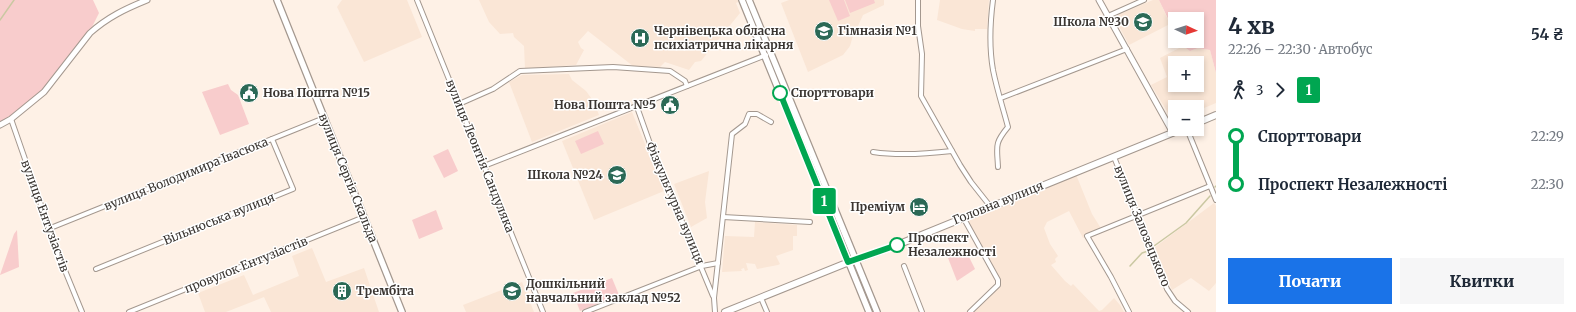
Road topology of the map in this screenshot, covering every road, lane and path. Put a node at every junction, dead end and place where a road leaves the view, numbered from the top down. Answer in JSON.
{"nodes":[{"id":1,"x":147,"y":0,"type":"edge"},
{"id":2,"x":277,"y":0,"type":"edge"},
{"id":3,"x":417,"y":0,"type":"edge"},
{"id":4,"x":742,"y":0,"type":"edge"},
{"id":5,"x":749,"y":0,"type":"edge"},
{"id":6,"x":918,"y":0,"type":"edge"},
{"id":7,"x":993,"y":0,"type":"edge"},
{"id":8,"x":1100,"y":0,"type":"edge"},
{"id":9,"x":1144,"y":0,"type":"edge"},
{"id":10,"x":1108,"y":16,"type":"junction"},
{"id":11,"x":1127,"y":49,"type":"junction"},
{"id":12,"x":767,"y":55,"type":"junction"},
{"id":13,"x":687,"y":86,"type":"junction"},
{"id":14,"x":1001,"y":98,"type":"junction"},
{"id":15,"x":459,"y":104,"type":"junction"},
{"id":16,"x":637,"y":107,"type":"junction"},
{"id":17,"x":1216,"y":115,"type":"edge"},
{"id":18,"x":324,"y":118,"type":"junction"},
{"id":19,"x":11,"y":119,"type":"junction"},
{"id":20,"x":1204,"y":120,"type":"edge"},
{"id":21,"x":771,"y":122,"type":"dead end"},
{"id":22,"x":1168,"y":124,"type":"edge"},
{"id":23,"x":0,"y":125,"type":"edge"},
{"id":24,"x":1168,"y":135,"type":"edge"},
{"id":25,"x":1190,"y":136,"type":"edge"},
{"id":26,"x":272,"y":139,"type":"junction"},
{"id":27,"x":952,"y":151,"type":"junction"},
{"id":28,"x":873,"y":152,"type":"dead end"},
{"id":29,"x":1114,"y":157,"type":"junction"},
{"id":30,"x":484,"y":166,"type":"junction"},
{"id":31,"x":998,"y":167,"type":"dead end"},
{"id":32,"x":1210,"y":186,"type":"junction"},
{"id":33,"x":1216,"y":200,"type":"edge"},
{"id":34,"x":990,"y":206,"type":"junction"},
{"id":35,"x":1138,"y":215,"type":"junction"},
{"id":36,"x":723,"y":216,"type":"junction"},
{"id":37,"x":364,"y":217,"type":"junction"},
{"id":38,"x":963,"y":217,"type":"junction"},
{"id":39,"x":810,"y":222,"type":"dead end"},
{"id":40,"x":48,"y":229,"type":"junction"},
{"id":41,"x":852,"y":261,"type":"junction"},
{"id":42,"x":718,"y":263,"type":"junction"},
{"id":43,"x":702,"y":266,"type":"junction"},
{"id":44,"x":904,"y":266,"type":"dead end"},
{"id":45,"x":96,"y":269,"type":"dead end"},
{"id":46,"x":714,"y":298,"type":"junction"},
{"id":47,"x":761,"y":298,"type":"junction"},
{"id":48,"x":82,"y":312,"type":"edge"},
{"id":49,"x":129,"y":312,"type":"edge"},
{"id":50,"x":402,"y":312,"type":"edge"},
{"id":51,"x":543,"y":312,"type":"edge"},
{"id":52,"x":585,"y":312,"type":"edge"},
{"id":53,"x":714,"y":312,"type":"edge"},
{"id":54,"x":726,"y":312,"type":"edge"},
{"id":55,"x":767,"y":312,"type":"edge"},
{"id":56,"x":867,"y":312,"type":"edge"},
{"id":57,"x":877,"y":312,"type":"edge"},
{"id":58,"x":922,"y":312,"type":"edge"},
{"id":59,"x":970,"y":312,"type":"edge"},
{"id":60,"x":1129,"y":312,"type":"edge"},
{"id":61,"x":1188,"y":312,"type":"edge"}],
"edges":[{"from":1,"to":19,"type":"street"},
{"from":2,"to":18,"type":"main road","name":"вулиця Сергія Скальда"},
{"from":3,"to":15,"type":"street","name":"вулиця Леонтія Сандуляка"},
{"from":4,"to":12,"type":"main road"},
{"from":5,"to":12,"type":"main road"},
{"from":6,"to":27,"type":"street"},
{"from":7,"to":14,"type":"street"},
{"from":8,"to":10,"type":"street"},
{"from":9,"to":10,"type":"street"},
{"from":10,"to":11,"type":"street"},
{"from":11,"to":14,"type":"street"},
{"from":11,"to":22,"type":"street"},
{"from":12,"to":13,"type":"street"},
{"from":12,"to":41,"type":"main road"},
{"from":13,"to":15,"type":"street"},
{"from":13,"to":16,"type":"street"},
{"from":14,"to":31,"type":"street"},
{"from":15,"to":30,"type":"street","name":"вулиця Леонтія Сандуляка"},
{"from":16,"to":30,"type":"street"},
{"from":16,"to":43,"type":"street","name":"Фізкультурна вулиця"},
{"from":17,"to":20,"type":"main road"},
{"from":18,"to":26,"type":"street","name":"вулиця Володимира Івасюка"},
{"from":18,"to":37,"type":"main road","name":"вулиця Сергія Скальда"},
{"from":19,"to":23,"type":"street"},
{"from":19,"to":40,"type":"street","name":"вулиця Ентузіастів"},
{"from":21,"to":36,"type":"street"},
{"from":24,"to":29,"type":"main road","name":"Головна вулиця"},
{"from":25,"to":32,"type":"street"},
{"from":26,"to":40,"type":"street","name":"вулиця Володимира Івасюка"},
{"from":26,"to":45,"type":"street","name":"Вільнюська вулиця"},
{"from":27,"to":28,"type":"street"},
{"from":27,"to":34,"type":"street"},
{"from":29,"to":34,"type":"main road","name":"Головна вулиця"},
{"from":29,"to":35,"type":"street","name":"вулиця Залозецького"},
{"from":30,"to":51,"type":"street","name":"вулиця Леонтія Сандуляка"},
{"from":32,"to":33,"type":"street"},
{"from":32,"to":35,"type":"street"},
{"from":34,"to":38,"type":"main road","name":"Головна вулиця"},
{"from":35,"to":60,"type":"street"},
{"from":35,"to":61,"type":"street","name":"вулиця Залозецького"},
{"from":36,"to":39,"type":"street"},
{"from":36,"to":42,"type":"street"},
{"from":37,"to":49,"type":"street","name":"провулок Ентузіастів"},
{"from":37,"to":50,"type":"main road","name":"вулиця Сергія Скальда"},
{"from":38,"to":41,"type":"main road","name":"Головна вулиця"},
{"from":38,"to":59,"type":"street"},
{"from":40,"to":48,"type":"street","name":"вулиця Ентузіастів"},
{"from":41,"to":47,"type":"main road","name":"Головна вулиця"},
{"from":41,"to":56,"type":"main road"},
{"from":41,"to":57,"type":"main road"},
{"from":42,"to":43,"type":"street"},
{"from":42,"to":46,"type":"street"},
{"from":43,"to":46,"type":"street","name":"Фізкультурна вулиця"},
{"from":43,"to":52,"type":"street"},
{"from":44,"to":58,"type":"street"},
{"from":46,"to":53,"type":"street"},
{"from":47,"to":54,"type":"main road","name":"Головна вулиця"},
{"from":47,"to":55,"type":"street"}]}
